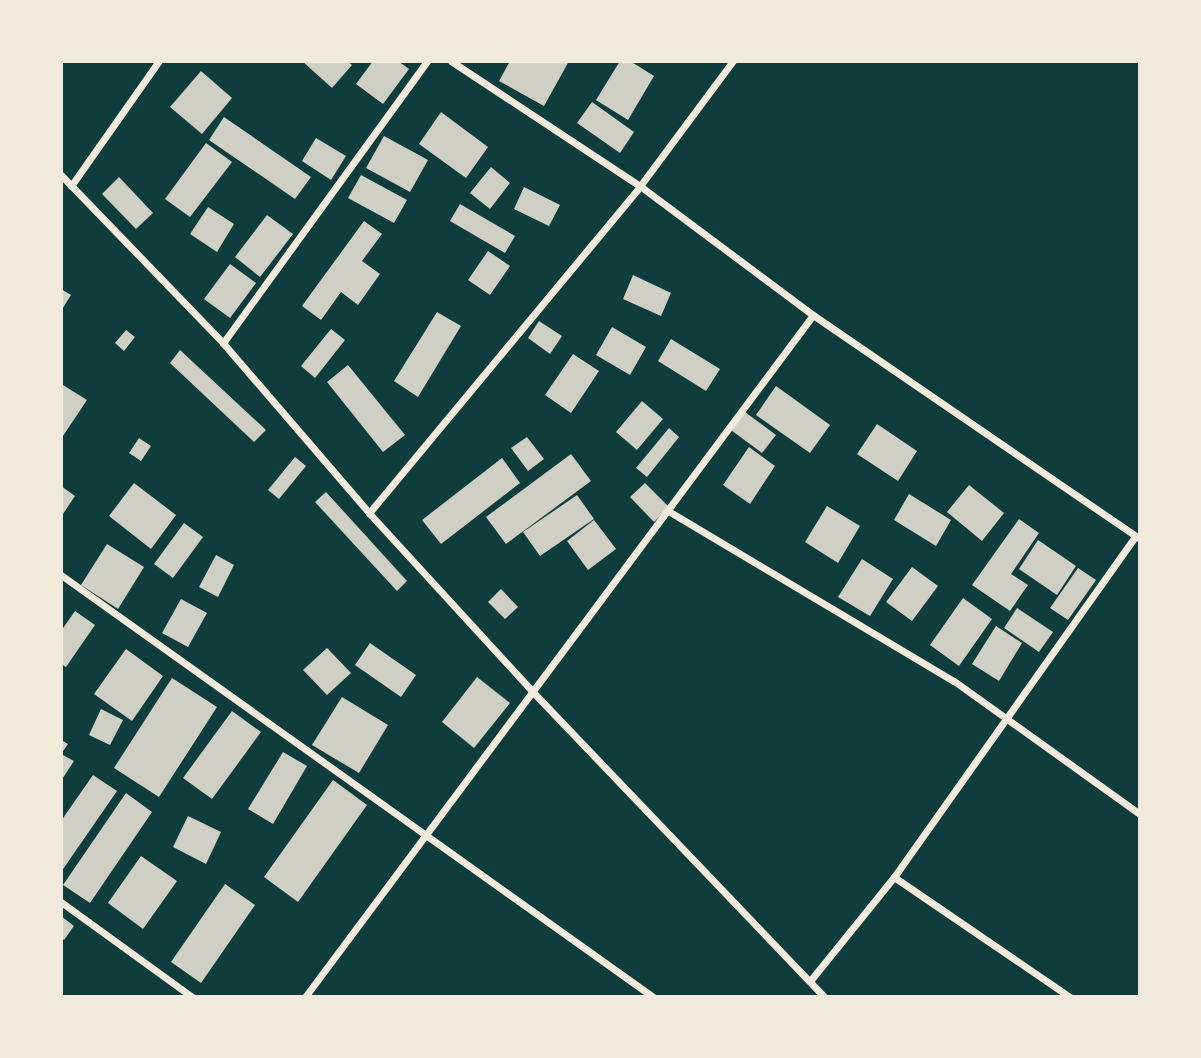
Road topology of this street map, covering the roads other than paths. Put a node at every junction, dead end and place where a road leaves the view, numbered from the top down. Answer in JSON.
{"nodes":[{"id":1,"x":159,"y":61,"type":"edge"},
{"id":2,"x":426,"y":61,"type":"edge"},
{"id":3,"x":451,"y":61,"type":"edge"},
{"id":4,"x":733,"y":61,"type":"edge"},
{"id":5,"x":61,"y":176,"type":"edge"},
{"id":6,"x":71,"y":186,"type":"junction"},
{"id":7,"x":640,"y":187,"type":"junction"},
{"id":8,"x":813,"y":315,"type":"junction"},
{"id":9,"x":223,"y":343,"type":"junction"},
{"id":10,"x":670,"y":512,"type":"junction"},
{"id":11,"x":369,"y":513,"type":"junction"},
{"id":12,"x":1137,"y":538,"type":"edge"},
{"id":13,"x":61,"y":575,"type":"edge"},
{"id":14,"x":531,"y":690,"type":"junction"},
{"id":15,"x":1005,"y":720,"type":"junction"},
{"id":16,"x":1140,"y":814,"type":"edge"},
{"id":17,"x":425,"y":832,"type":"junction"},
{"id":18,"x":894,"y":877,"type":"junction"},
{"id":19,"x":61,"y":902,"type":"edge"},
{"id":20,"x":810,"y":981,"type":"junction"},
{"id":21,"x":192,"y":997,"type":"edge"},
{"id":22,"x":305,"y":997,"type":"edge"},
{"id":23,"x":653,"y":997,"type":"edge"},
{"id":24,"x":824,"y":997,"type":"edge"},
{"id":25,"x":1070,"y":997,"type":"edge"}],
"edges":[{"from":1,"to":6,"type":"street"},
{"from":2,"to":9,"type":"street"},
{"from":3,"to":7,"type":"street"},
{"from":4,"to":7,"type":"street"},
{"from":5,"to":6,"type":"street"},
{"from":6,"to":9,"type":"street"},
{"from":7,"to":8,"type":"street"},
{"from":7,"to":11,"type":"street"},
{"from":8,"to":10,"type":"street"},
{"from":8,"to":12,"type":"street"},
{"from":9,"to":11,"type":"street"},
{"from":10,"to":14,"type":"street"},
{"from":10,"to":15,"type":"street"},
{"from":11,"to":14,"type":"street"},
{"from":12,"to":15,"type":"street"},
{"from":13,"to":17,"type":"street"},
{"from":14,"to":17,"type":"street"},
{"from":14,"to":20,"type":"street"},
{"from":15,"to":16,"type":"street"},
{"from":15,"to":18,"type":"street"},
{"from":17,"to":22,"type":"street"},
{"from":17,"to":23,"type":"street"},
{"from":18,"to":20,"type":"street"},
{"from":18,"to":25,"type":"street"},
{"from":19,"to":21,"type":"street"},
{"from":20,"to":24,"type":"street"}]}
